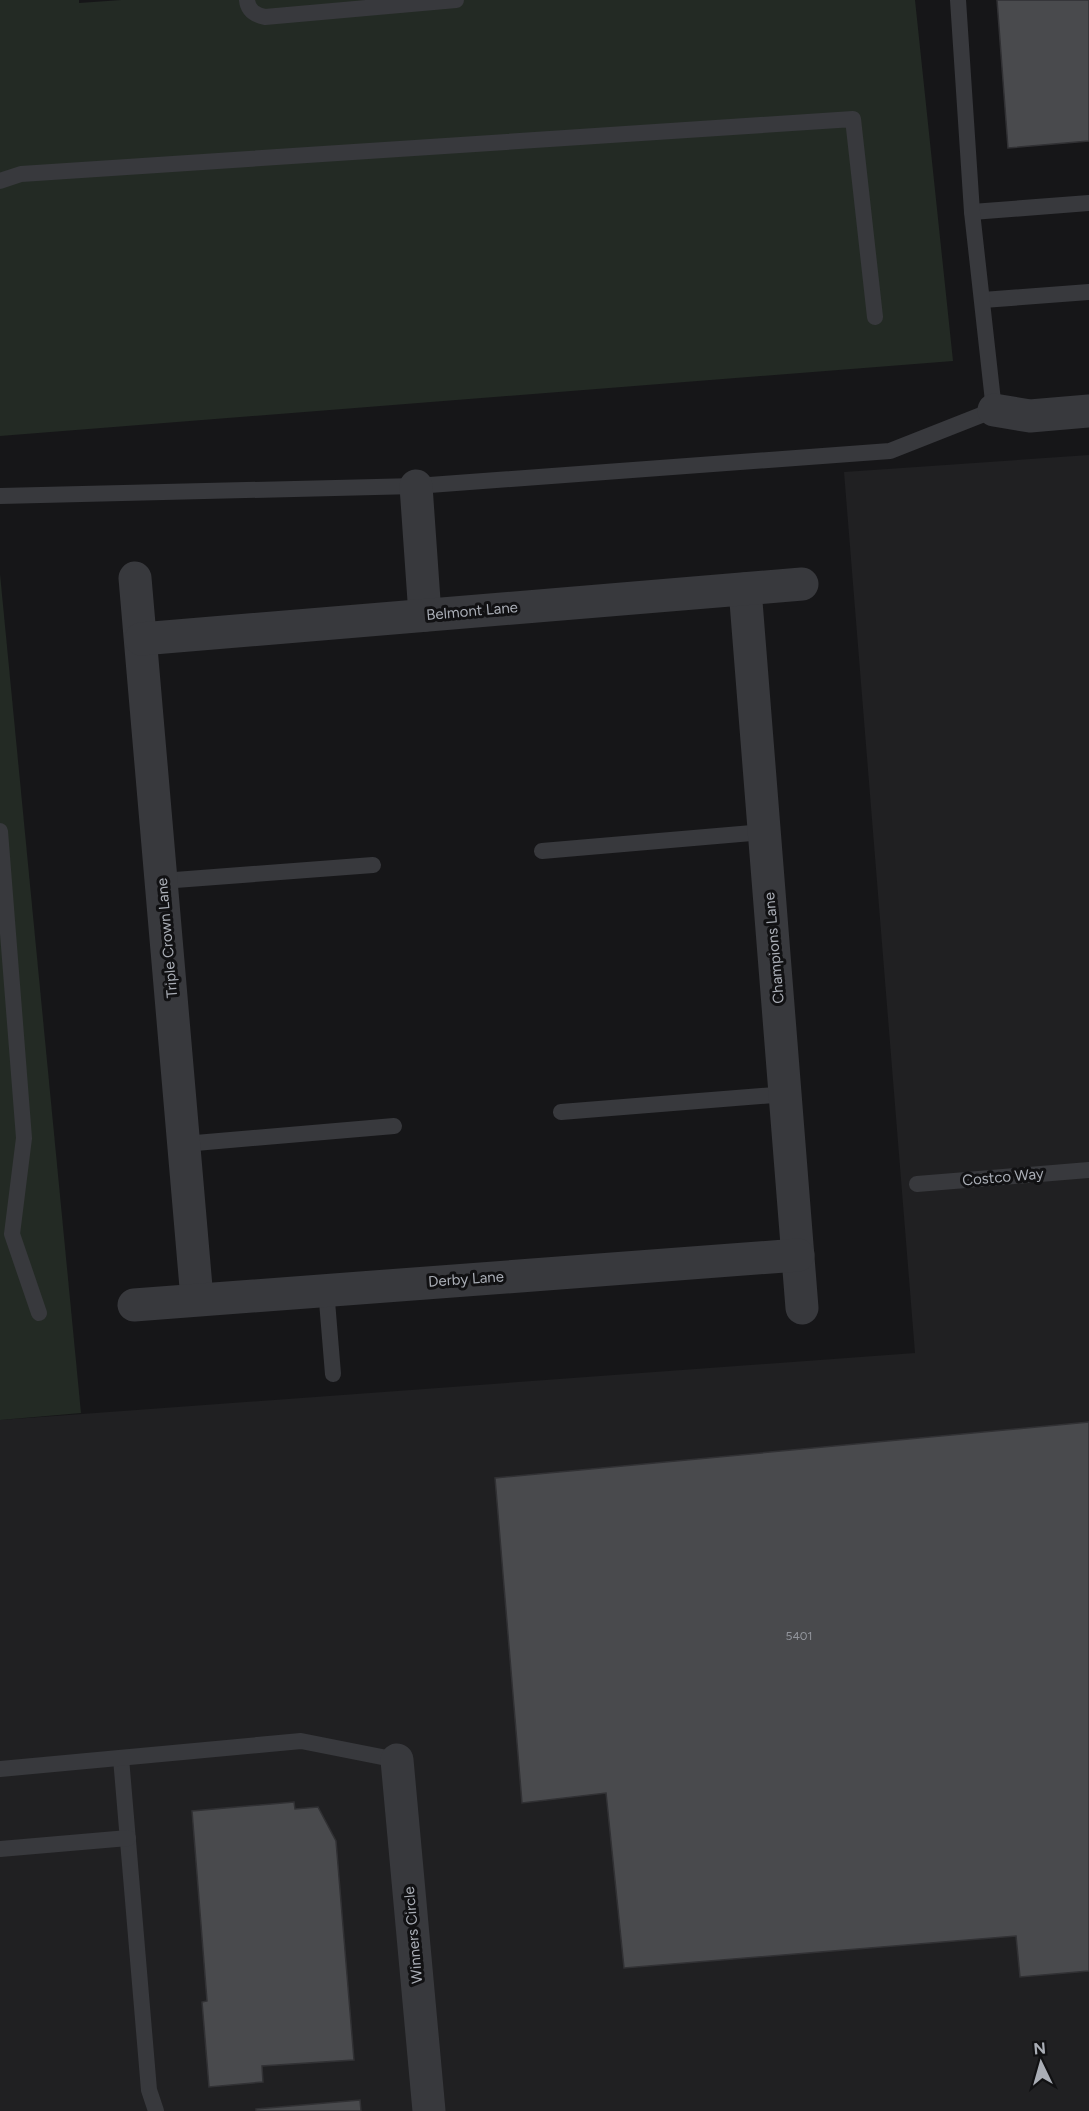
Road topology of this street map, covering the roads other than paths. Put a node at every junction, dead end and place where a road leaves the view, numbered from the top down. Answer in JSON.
{"nodes":[{"id":1,"x":247,"y":0,"type":"edge"},
{"id":2,"x":456,"y":0,"type":"edge"},
{"id":3,"x":958,"y":0,"type":"edge"},
{"id":4,"x":0,"y":181,"type":"edge"},
{"id":5,"x":1089,"y":203,"type":"edge"},
{"id":6,"x":972,"y":212,"type":"junction"},
{"id":7,"x":1089,"y":292,"type":"edge"},
{"id":8,"x":983,"y":300,"type":"junction"},
{"id":9,"x":875,"y":317,"type":"dead end"},
{"id":10,"x":994,"y":410,"type":"junction"},
{"id":11,"x":1089,"y":411,"type":"edge"},
{"id":12,"x":416,"y":486,"type":"junction"},
{"id":13,"x":0,"y":496,"type":"edge"},
{"id":14,"x":135,"y":578,"type":"dead end"},
{"id":15,"x":802,"y":584,"type":"dead end"},
{"id":16,"x":745,"y":589,"type":"junction"},
{"id":17,"x":425,"y":615,"type":"junction"},
{"id":18,"x":141,"y":639,"type":"junction"},
{"id":19,"x":0,"y":831,"type":"edge"},
{"id":20,"x":764,"y":832,"type":"junction"},
{"id":21,"x":542,"y":851,"type":"dead end"},
{"id":22,"x":373,"y":865,"type":"dead end"},
{"id":23,"x":162,"y":881,"type":"junction"},
{"id":24,"x":786,"y":1094,"type":"junction"},
{"id":25,"x":561,"y":1112,"type":"dead end"},
{"id":26,"x":394,"y":1126,"type":"dead end"},
{"id":27,"x":184,"y":1144,"type":"junction"},
{"id":28,"x":1089,"y":1170,"type":"edge"},
{"id":29,"x":917,"y":1184,"type":"dead end"},
{"id":30,"x":798,"y":1255,"type":"junction"},
{"id":31,"x":326,"y":1289,"type":"junction"},
{"id":32,"x":197,"y":1299,"type":"junction"},
{"id":33,"x":134,"y":1305,"type":"dead end"},
{"id":34,"x":802,"y":1308,"type":"dead end"},
{"id":35,"x":39,"y":1313,"type":"dead end"},
{"id":36,"x":333,"y":1374,"type":"dead end"},
{"id":37,"x":122,"y":1758,"type":"junction"},
{"id":38,"x":397,"y":1760,"type":"joint"},
{"id":39,"x":0,"y":1769,"type":"edge"},
{"id":40,"x":128,"y":1838,"type":"junction"},
{"id":41,"x":0,"y":1849,"type":"edge"},
{"id":42,"x":156,"y":2111,"type":"edge"},
{"id":43,"x":429,"y":2111,"type":"edge"}],
"edges":[{"from":1,"to":2,"type":"lane"},
{"from":3,"to":6,"type":"lane"},
{"from":4,"to":9,"type":"lane"},
{"from":5,"to":6,"type":"lane"},
{"from":6,"to":8,"type":"lane"},
{"from":7,"to":8,"type":"lane"},
{"from":8,"to":10,"type":"lane"},
{"from":10,"to":11,"type":"street"},
{"from":10,"to":12,"type":"lane"},
{"from":12,"to":13,"type":"lane"},
{"from":12,"to":17,"type":"street"},
{"from":14,"to":18,"type":"street","name":"Triple Crown Lane"},
{"from":15,"to":16,"type":"street","name":"Belmont Lane"},
{"from":16,"to":17,"type":"street","name":"Belmont Lane"},
{"from":16,"to":20,"type":"street","name":"Champions Lane"},
{"from":17,"to":18,"type":"street","name":"Belmont Lane"},
{"from":18,"to":23,"type":"street","name":"Triple Crown Lane"},
{"from":19,"to":35,"type":"lane"},
{"from":20,"to":21,"type":"lane"},
{"from":20,"to":24,"type":"street","name":"Champions Lane"},
{"from":22,"to":23,"type":"lane"},
{"from":23,"to":27,"type":"street","name":"Triple Crown Lane"},
{"from":24,"to":25,"type":"lane"},
{"from":24,"to":30,"type":"street","name":"Champions Lane"},
{"from":26,"to":27,"type":"lane"},
{"from":27,"to":32,"type":"street","name":"Triple Crown Lane"},
{"from":28,"to":29,"type":"lane","name":"Costco Way"},
{"from":30,"to":31,"type":"street","name":"Derby Lane"},
{"from":30,"to":34,"type":"street","name":"Champions Lane"},
{"from":31,"to":32,"type":"street","name":"Derby Lane"},
{"from":31,"to":36,"type":"lane"},
{"from":32,"to":33,"type":"street","name":"Derby Lane"},
{"from":37,"to":38,"type":"lane"},
{"from":37,"to":39,"type":"lane"},
{"from":37,"to":40,"type":"lane"},
{"from":38,"to":43,"type":"street","name":"Winners Circle"},
{"from":40,"to":41,"type":"lane"},
{"from":40,"to":42,"type":"lane"}]}
